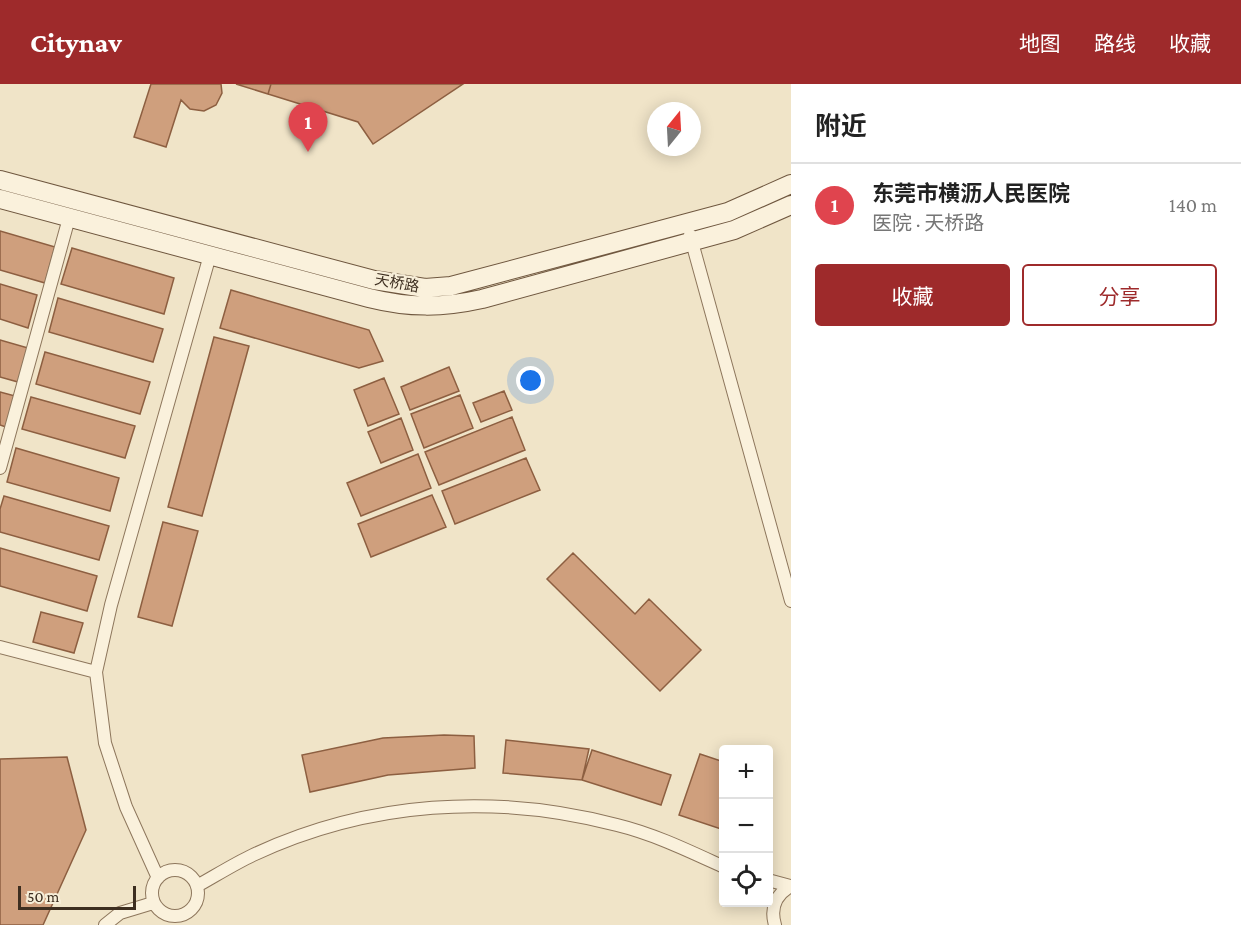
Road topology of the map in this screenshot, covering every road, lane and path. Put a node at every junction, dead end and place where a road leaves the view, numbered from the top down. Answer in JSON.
{"nodes":[{"id":1,"x":0,"y":180,"type":"edge"},
{"id":2,"x":791,"y":184,"type":"edge"},
{"id":3,"x":0,"y":199,"type":"edge"},
{"id":4,"x":791,"y":205,"type":"edge"},
{"id":5,"x":69,"y":218,"type":"junction"},
{"id":6,"x":687,"y":224,"type":"junction"},
{"id":7,"x":692,"y":242,"type":"junction"},
{"id":8,"x":210,"y":255,"type":"junction"},
{"id":9,"x":0,"y":468,"type":"edge"},
{"id":10,"x":791,"y":602,"type":"edge"},
{"id":11,"x":0,"y":647,"type":"edge"},
{"id":12,"x":96,"y":672,"type":"junction"},
{"id":13,"x":719,"y":865,"type":"edge"},
{"id":14,"x":158,"y":878,"type":"junction"},
{"id":15,"x":773,"y":881,"type":"edge"},
{"id":16,"x":197,"y":886,"type":"junction"},
{"id":17,"x":790,"y":886,"type":"edge"},
{"id":18,"x":153,"y":903,"type":"junction"},
{"id":19,"x":764,"y":907,"type":"edge"},
{"id":20,"x":774,"y":920,"type":"edge"},
{"id":21,"x":105,"y":925,"type":"edge"}],
"edges":[{"from":1,"to":6,"type":"main road","name":"天桥路"},
{"from":2,"to":6,"type":"main road","name":"天桥路"},
{"from":3,"to":5,"type":"main road","name":"天桥路"},
{"from":4,"to":7,"type":"main road","name":"天桥路"},
{"from":5,"to":8,"type":"main road","name":"天桥路"},
{"from":5,"to":9,"type":"street"},
{"from":6,"to":7,"type":"street"},
{"from":7,"to":8,"type":"main road","name":"天桥路"},
{"from":7,"to":10,"type":"street"},
{"from":8,"to":12,"type":"street"},
{"from":11,"to":12,"type":"street"},
{"from":12,"to":14,"type":"street"},
{"from":13,"to":16,"type":"street"},
{"from":14,"to":16,"type":"street"},
{"from":14,"to":18,"type":"street"},
{"from":15,"to":17,"type":"street"},
{"from":16,"to":18,"type":"street"},
{"from":17,"to":20,"type":"street"},
{"from":18,"to":21,"type":"street"},
{"from":19,"to":20,"type":"street"}]}
